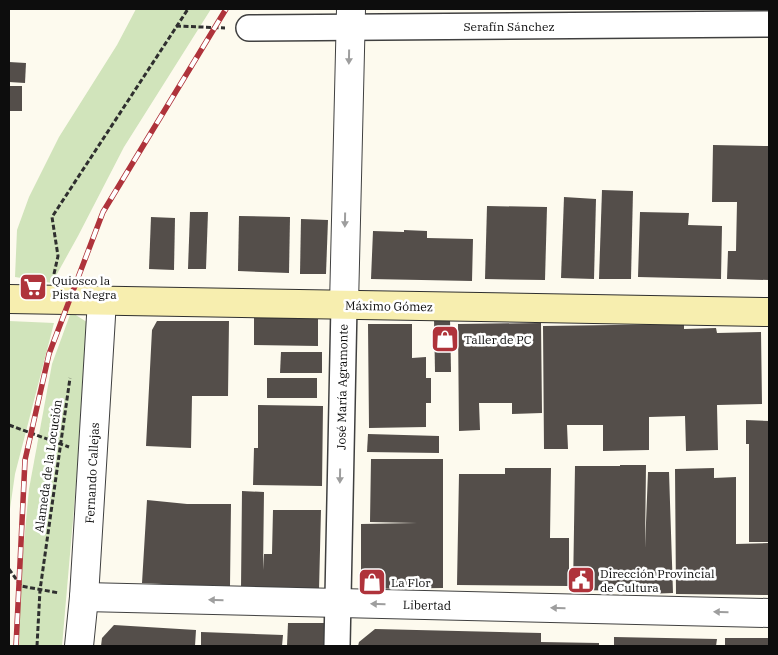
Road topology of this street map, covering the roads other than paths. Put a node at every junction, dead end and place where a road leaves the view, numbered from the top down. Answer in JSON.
{"nodes":[{"id":1,"x":350,"y":18,"type":"edge"},
{"id":2,"x":769,"y":24,"type":"edge"},
{"id":3,"x":249,"y":28,"type":"road end"},
{"id":4,"x":9,"y":299,"type":"edge"},
{"id":5,"x":102,"y":300,"type":"junction"},
{"id":6,"x":344,"y":305,"type":"junction"},
{"id":7,"x":769,"y":312,"type":"edge"},
{"id":8,"x":84,"y":598,"type":"junction"},
{"id":9,"x":338,"y":603,"type":"junction"},
{"id":10,"x":769,"y":613,"type":"edge"},
{"id":11,"x":80,"y":646,"type":"edge"},
{"id":12,"x":337,"y":646,"type":"edge"}],
"edges":[{"from":1,"to":2,"type":"street","name":"Serafín Sánchez"},
{"from":1,"to":3,"type":"street","name":"Serafín Sánchez"},
{"from":1,"to":6,"type":"street","name":"José María Agramonte","one_way":true},
{"from":4,"to":5,"type":"main road","name":"Máximo Gómez"},
{"from":5,"to":6,"type":"main road","name":"Máximo Gómez"},
{"from":5,"to":8,"type":"street","name":"Fernando Callejas"},
{"from":6,"to":7,"type":"main road","name":"Máximo Gómez"},
{"from":6,"to":9,"type":"street","name":"José María Agramonte","one_way":true},
{"from":9,"to":8,"type":"street","name":"Libertad","one_way":true},
{"from":8,"to":11,"type":"street","name":"Fernando Callejas"},
{"from":10,"to":9,"type":"street","name":"Libertad","one_way":true},
{"from":9,"to":12,"type":"street","name":"José María Agramonte"}]}
